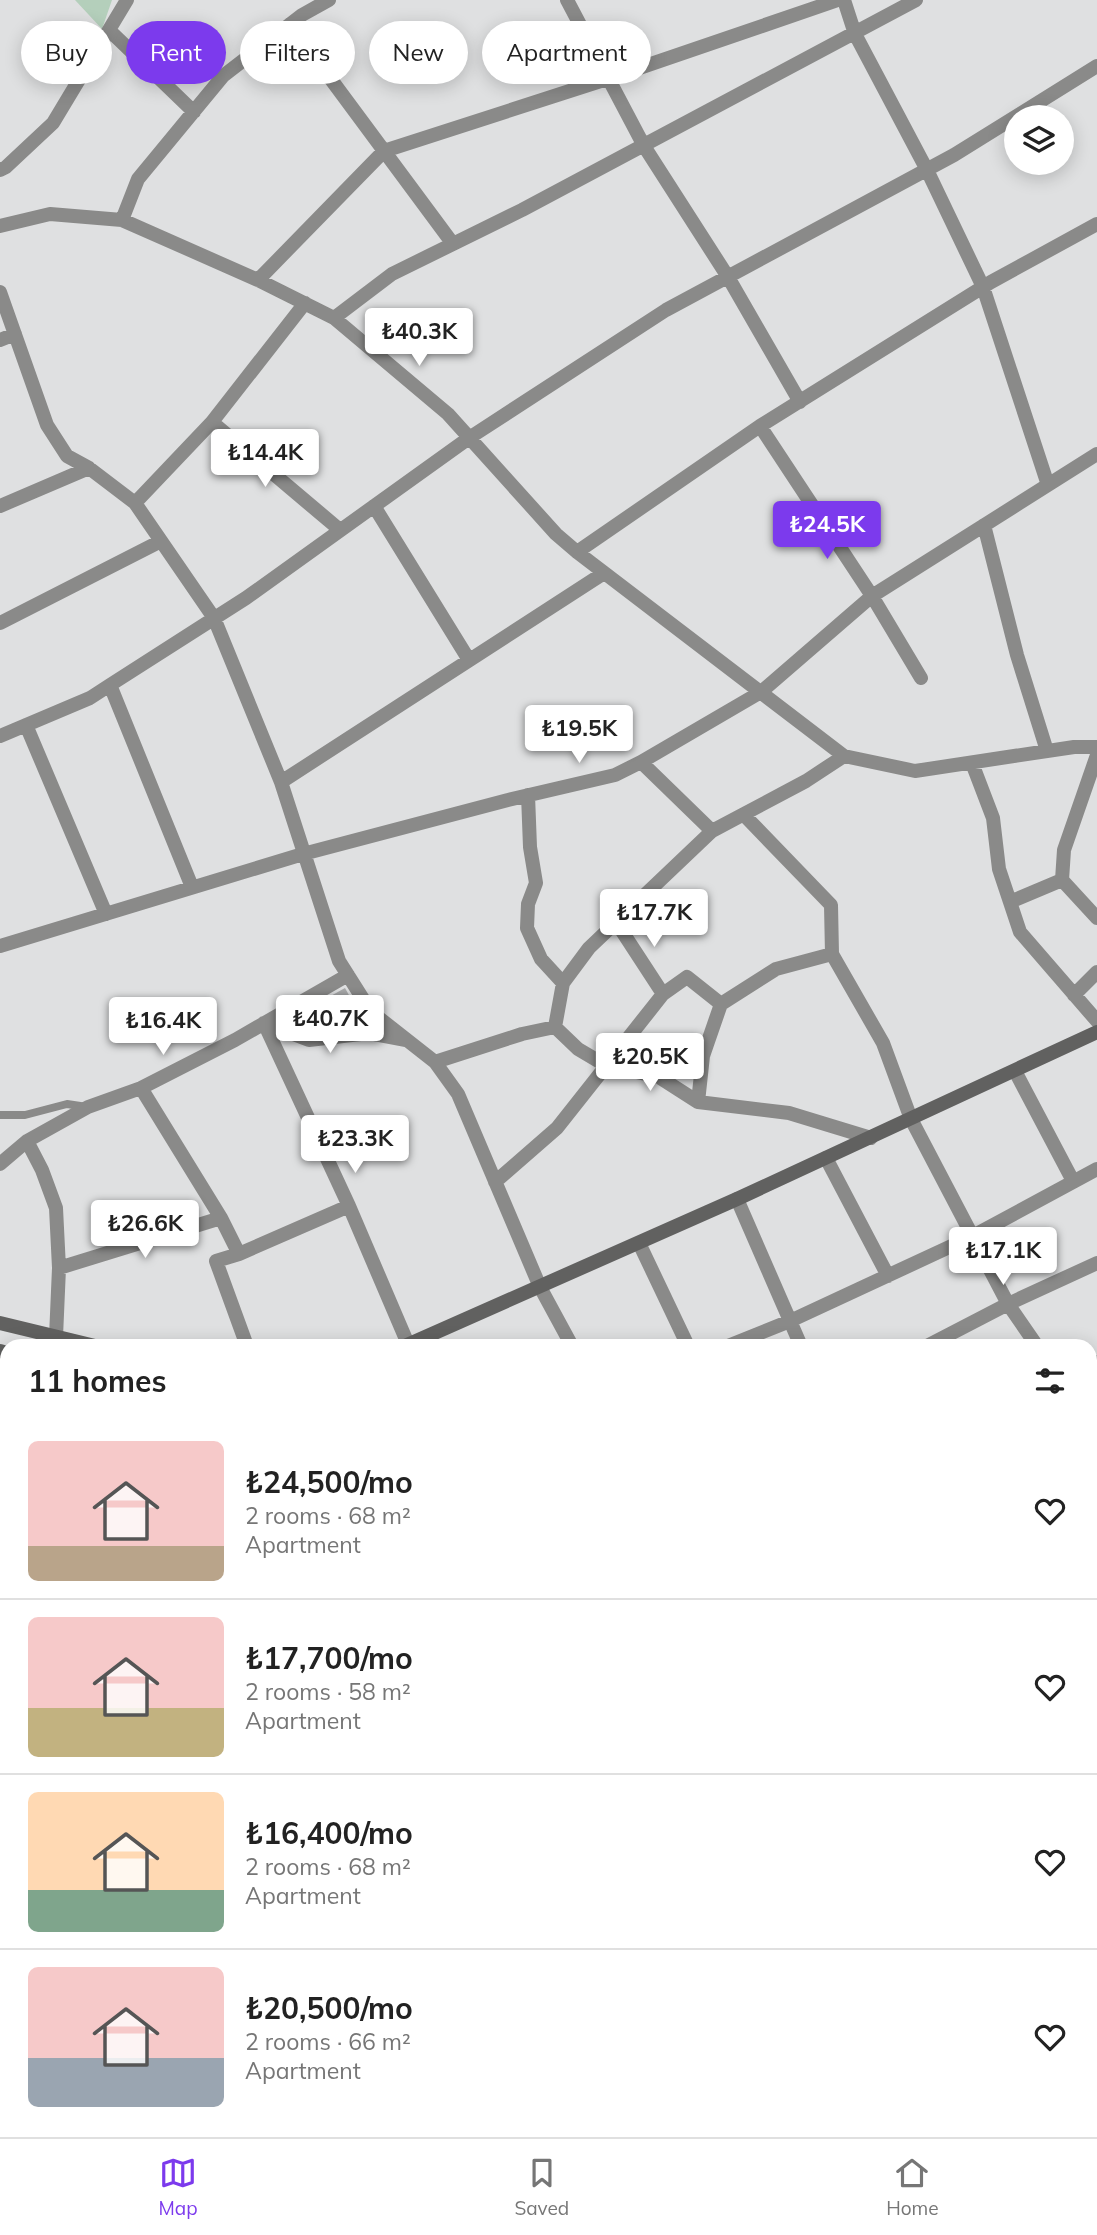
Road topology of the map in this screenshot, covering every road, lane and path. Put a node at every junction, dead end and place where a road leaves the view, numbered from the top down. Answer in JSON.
{"nodes":[{"id":1,"x":127,"y":0,"type":"edge"},
{"id":2,"x":329,"y":0,"type":"edge"},
{"id":3,"x":568,"y":0,"type":"edge"},
{"id":4,"x":838,"y":0,"type":"edge"},
{"id":5,"x":844,"y":0,"type":"edge"},
{"id":6,"x":916,"y":0,"type":"edge"},
{"id":7,"x":295,"y":21,"type":"edge"},
{"id":8,"x":579,"y":21,"type":"edge"},
{"id":9,"x":112,"y":27,"type":"edge"},
{"id":10,"x":112,"y":33,"type":"edge"},
{"id":11,"x":855,"y":34,"type":"junction"},
{"id":12,"x":240,"y":63,"type":"edge"},
{"id":13,"x":651,"y":64,"type":"edge"},
{"id":14,"x":1097,"y":66,"type":"edge"},
{"id":15,"x":77,"y":84,"type":"edge"},
{"id":16,"x":334,"y":84,"type":"edge"},
{"id":17,"x":591,"y":84,"type":"edge"},
{"id":18,"x":613,"y":84,"type":"edge"},
{"id":19,"x":194,"y":112,"type":"junction"},
{"id":20,"x":644,"y":146,"type":"junction"},
{"id":21,"x":384,"y":151,"type":"junction"},
{"id":22,"x":0,"y":170,"type":"edge"},
{"id":23,"x":927,"y":170,"type":"junction"},
{"id":24,"x":122,"y":220,"type":"junction"},
{"id":25,"x":1097,"y":224,"type":"edge"},
{"id":26,"x":0,"y":226,"type":"edge"},
{"id":27,"x":453,"y":244,"type":"junction"},
{"id":28,"x":728,"y":277,"type":"junction"},
{"id":29,"x":258,"y":280,"type":"junction"},
{"id":30,"x":983,"y":287,"type":"junction"},
{"id":31,"x":0,"y":292,"type":"edge"},
{"id":32,"x":305,"y":303,"type":"junction"},
{"id":33,"x":334,"y":318,"type":"junction"},
{"id":34,"x":15,"y":334,"type":"junction"},
{"id":35,"x":0,"y":340,"type":"edge"},
{"id":36,"x":800,"y":402,"type":"junction"},
{"id":37,"x":212,"y":422,"type":"junction"},
{"id":38,"x":760,"y":426,"type":"junction"},
{"id":39,"x":469,"y":438,"type":"junction"},
{"id":40,"x":1097,"y":454,"type":"edge"},
{"id":41,"x":89,"y":468,"type":"junction"},
{"id":42,"x":1048,"y":485,"type":"junction"},
{"id":43,"x":135,"y":503,"type":"junction"},
{"id":44,"x":0,"y":506,"type":"edge"},
{"id":45,"x":374,"y":506,"type":"junction"},
{"id":46,"x":984,"y":525,"type":"junction"},
{"id":47,"x":340,"y":530,"type":"junction"},
{"id":48,"x":161,"y":541,"type":"junction"},
{"id":49,"x":577,"y":552,"type":"junction"},
{"id":50,"x":604,"y":573,"type":"junction"},
{"id":51,"x":872,"y":596,"type":"junction"},
{"id":52,"x":214,"y":618,"type":"junction"},
{"id":53,"x":0,"y":623,"type":"edge"},
{"id":54,"x":469,"y":660,"type":"junction"},
{"id":55,"x":921,"y":678,"type":"dead end"},
{"id":56,"x":110,"y":685,"type":"junction"},
{"id":57,"x":761,"y":692,"type":"junction"},
{"id":58,"x":26,"y":725,"type":"junction"},
{"id":59,"x":0,"y":736,"type":"edge"},
{"id":60,"x":1097,"y":747,"type":"edge"},
{"id":61,"x":1047,"y":751,"type":"junction"},
{"id":62,"x":1097,"y":755,"type":"edge"},
{"id":63,"x":844,"y":756,"type":"junction"},
{"id":64,"x":641,"y":762,"type":"junction"},
{"id":65,"x":972,"y":763,"type":"junction"},
{"id":66,"x":281,"y":782,"type":"junction"},
{"id":67,"x":528,"y":795,"type":"junction"},
{"id":68,"x":744,"y":814,"type":"junction"},
{"id":69,"x":712,"y":831,"type":"junction"},
{"id":70,"x":303,"y":854,"type":"junction"},
{"id":71,"x":1062,"y":880,"type":"junction"},
{"id":72,"x":192,"y":887,"type":"junction"},
{"id":73,"x":1010,"y":902,"type":"junction"},
{"id":74,"x":106,"y":914,"type":"junction"},
{"id":75,"x":1097,"y":918,"type":"edge"},
{"id":76,"x":616,"y":922,"type":"junction"},
{"id":77,"x":0,"y":946,"type":"edge"},
{"id":78,"x":832,"y":954,"type":"junction"},
{"id":79,"x":1097,"y":972,"type":"edge"},
{"id":80,"x":348,"y":975,"type":"junction"},
{"id":81,"x":563,"y":983,"type":"junction"},
{"id":82,"x":663,"y":994,"type":"junction"},
{"id":83,"x":1074,"y":995,"type":"junction"},
{"id":84,"x":721,"y":1004,"type":"junction"},
{"id":85,"x":1097,"y":1021,"type":"edge"},
{"id":86,"x":264,"y":1023,"type":"junction"},
{"id":87,"x":555,"y":1027,"type":"junction"},
{"id":88,"x":1097,"y":1032,"type":"edge"},
{"id":89,"x":409,"y":1041,"type":"junction"},
{"id":90,"x":436,"y":1062,"type":"junction"},
{"id":91,"x":605,"y":1065,"type":"junction"},
{"id":92,"x":1015,"y":1071,"type":"junction"},
{"id":93,"x":141,"y":1088,"type":"junction"},
{"id":94,"x":698,"y":1101,"type":"junction"},
{"id":95,"x":88,"y":1107,"type":"junction"},
{"id":96,"x":0,"y":1115,"type":"edge"},
{"id":97,"x":911,"y":1119,"type":"junction"},
{"id":98,"x":871,"y":1138,"type":"junction"},
{"id":99,"x":27,"y":1141,"type":"junction"},
{"id":100,"x":826,"y":1158,"type":"junction"},
{"id":101,"x":0,"y":1164,"type":"edge"},
{"id":102,"x":1097,"y":1170,"type":"edge"},
{"id":103,"x":1073,"y":1181,"type":"junction"},
{"id":104,"x":495,"y":1182,"type":"junction"},
{"id":105,"x":737,"y":1199,"type":"junction"},
{"id":106,"x":349,"y":1206,"type":"junction"},
{"id":107,"x":221,"y":1218,"type":"junction"},
{"id":108,"x":972,"y":1236,"type":"junction"},
{"id":109,"x":639,"y":1243,"type":"junction"},
{"id":110,"x":239,"y":1254,"type":"junction"},
{"id":111,"x":1097,"y":1263,"type":"edge"},
{"id":112,"x":59,"y":1268,"type":"junction"},
{"id":113,"x":888,"y":1276,"type":"junction"},
{"id":114,"x":540,"y":1287,"type":"junction"},
{"id":115,"x":1008,"y":1304,"type":"junction"},
{"id":116,"x":790,"y":1321,"type":"junction"},
{"id":117,"x":0,"y":1323,"type":"edge"},
{"id":118,"x":56,"y":1337,"type":"junction"},
{"id":119,"x":65,"y":1339,"type":"edge"},
{"id":120,"x":244,"y":1339,"type":"edge"},
{"id":121,"x":404,"y":1339,"type":"edge"},
{"id":122,"x":420,"y":1339,"type":"edge"},
{"id":123,"x":568,"y":1339,"type":"edge"},
{"id":124,"x":685,"y":1339,"type":"edge"},
{"id":125,"x":745,"y":1339,"type":"edge"},
{"id":126,"x":798,"y":1339,"type":"edge"},
{"id":127,"x":940,"y":1339,"type":"edge"},
{"id":128,"x":1032,"y":1339,"type":"edge"}],
"edges":[{"from":1,"to":9,"type":"street"},
{"from":2,"to":7,"type":"street"},
{"from":3,"to":8,"type":"street"},
{"from":4,"to":13,"type":"street"},
{"from":5,"to":11,"type":"street"},
{"from":6,"to":11,"type":"street"},
{"from":10,"to":19,"type":"street"},
{"from":11,"to":20,"type":"street"},
{"from":11,"to":23,"type":"street"},
{"from":12,"to":19,"type":"street"},
{"from":14,"to":23,"type":"street"},
{"from":15,"to":22,"type":"street"},
{"from":16,"to":21,"type":"street"},
{"from":17,"to":21,"type":"street"},
{"from":18,"to":20,"type":"street"},
{"from":19,"to":24,"type":"street"},
{"from":20,"to":27,"type":"street"},
{"from":20,"to":28,"type":"street"},
{"from":21,"to":27,"type":"street"},
{"from":21,"to":29,"type":"street"},
{"from":23,"to":28,"type":"street"},
{"from":23,"to":30,"type":"street"},
{"from":24,"to":26,"type":"street"},
{"from":24,"to":29,"type":"street"},
{"from":25,"to":30,"type":"street"},
{"from":27,"to":33,"type":"street"},
{"from":28,"to":36,"type":"street"},
{"from":28,"to":39,"type":"street"},
{"from":29,"to":32,"type":"street"},
{"from":30,"to":36,"type":"street"},
{"from":30,"to":42,"type":"street"},
{"from":31,"to":34,"type":"street"},
{"from":32,"to":33,"type":"street"},
{"from":32,"to":37,"type":"street"},
{"from":33,"to":39,"type":"street"},
{"from":34,"to":35,"type":"street"},
{"from":34,"to":41,"type":"street"},
{"from":36,"to":38,"type":"street"},
{"from":37,"to":43,"type":"street"},
{"from":37,"to":47,"type":"street"},
{"from":38,"to":49,"type":"street"},
{"from":38,"to":51,"type":"street"},
{"from":39,"to":45,"type":"street"},
{"from":39,"to":49,"type":"street"},
{"from":40,"to":42,"type":"street"},
{"from":41,"to":43,"type":"street"},
{"from":41,"to":44,"type":"street"},
{"from":42,"to":46,"type":"street"},
{"from":43,"to":48,"type":"street"},
{"from":45,"to":47,"type":"street"},
{"from":45,"to":54,"type":"street"},
{"from":46,"to":51,"type":"street"},
{"from":46,"to":61,"type":"street"},
{"from":47,"to":52,"type":"street"},
{"from":48,"to":52,"type":"street"},
{"from":48,"to":53,"type":"street"},
{"from":49,"to":50,"type":"street"},
{"from":50,"to":54,"type":"street"},
{"from":50,"to":57,"type":"street"},
{"from":51,"to":55,"type":"street"},
{"from":51,"to":57,"type":"street"},
{"from":52,"to":56,"type":"street"},
{"from":52,"to":66,"type":"street"},
{"from":54,"to":66,"type":"street"},
{"from":56,"to":58,"type":"street"},
{"from":56,"to":72,"type":"street"},
{"from":57,"to":63,"type":"street"},
{"from":57,"to":64,"type":"street"},
{"from":58,"to":59,"type":"street"},
{"from":58,"to":74,"type":"street"},
{"from":60,"to":61,"type":"street"},
{"from":61,"to":65,"type":"street"},
{"from":62,"to":71,"type":"street"},
{"from":63,"to":65,"type":"street"},
{"from":63,"to":68,"type":"street"},
{"from":64,"to":67,"type":"street"},
{"from":64,"to":69,"type":"street"},
{"from":65,"to":73,"type":"street"},
{"from":66,"to":70,"type":"street"},
{"from":67,"to":70,"type":"street"},
{"from":67,"to":81,"type":"street"},
{"from":68,"to":69,"type":"street"},
{"from":68,"to":78,"type":"street"},
{"from":69,"to":76,"type":"street"},
{"from":70,"to":72,"type":"street"},
{"from":70,"to":80,"type":"street"},
{"from":71,"to":73,"type":"street"},
{"from":71,"to":75,"type":"street"},
{"from":72,"to":74,"type":"street"},
{"from":73,"to":83,"type":"street"},
{"from":74,"to":77,"type":"street"},
{"from":76,"to":81,"type":"street"},
{"from":76,"to":82,"type":"street"},
{"from":78,"to":84,"type":"street"},
{"from":78,"to":97,"type":"street"},
{"from":79,"to":83,"type":"street"},
{"from":80,"to":86,"type":"street"},
{"from":80,"to":89,"type":"street"},
{"from":81,"to":87,"type":"street"},
{"from":82,"to":84,"type":"street"},
{"from":82,"to":91,"type":"street"},
{"from":83,"to":85,"type":"street"},
{"from":84,"to":94,"type":"street"},
{"from":86,"to":89,"type":"street"},
{"from":86,"to":93,"type":"street"},
{"from":86,"to":106,"type":"street"},
{"from":87,"to":90,"type":"street"},
{"from":87,"to":91,"type":"street"},
{"from":88,"to":92,"type":"street"},
{"from":89,"to":90,"type":"street"},
{"from":90,"to":104,"type":"street"},
{"from":91,"to":94,"type":"street"},
{"from":91,"to":104,"type":"street"},
{"from":92,"to":97,"type":"street"},
{"from":92,"to":103,"type":"street"},
{"from":93,"to":95,"type":"street"},
{"from":93,"to":107,"type":"street"},
{"from":94,"to":98,"type":"street"},
{"from":95,"to":96,"type":"lane"},
{"from":95,"to":99,"type":"street"},
{"from":97,"to":98,"type":"street"},
{"from":97,"to":108,"type":"street"},
{"from":98,"to":100,"type":"street"},
{"from":99,"to":101,"type":"street"},
{"from":99,"to":112,"type":"street"},
{"from":100,"to":105,"type":"street"},
{"from":100,"to":113,"type":"street"},
{"from":102,"to":103,"type":"street"},
{"from":103,"to":108,"type":"street"},
{"from":104,"to":114,"type":"street"},
{"from":105,"to":109,"type":"street"},
{"from":105,"to":116,"type":"street"},
{"from":106,"to":110,"type":"street"},
{"from":106,"to":121,"type":"street"},
{"from":107,"to":110,"type":"street"},
{"from":107,"to":112,"type":"street"},
{"from":108,"to":113,"type":"street"},
{"from":108,"to":115,"type":"street"},
{"from":109,"to":114,"type":"street"},
{"from":109,"to":124,"type":"street"},
{"from":110,"to":120,"type":"street"},
{"from":111,"to":115,"type":"street"},
{"from":112,"to":118,"type":"street"},
{"from":113,"to":116,"type":"street"},
{"from":114,"to":122,"type":"street"},
{"from":114,"to":123,"type":"street"},
{"from":115,"to":127,"type":"street"},
{"from":115,"to":128,"type":"street"},
{"from":116,"to":125,"type":"street"},
{"from":116,"to":126,"type":"street"},
{"from":117,"to":118,"type":"street"},
{"from":118,"to":119,"type":"street"}]}
